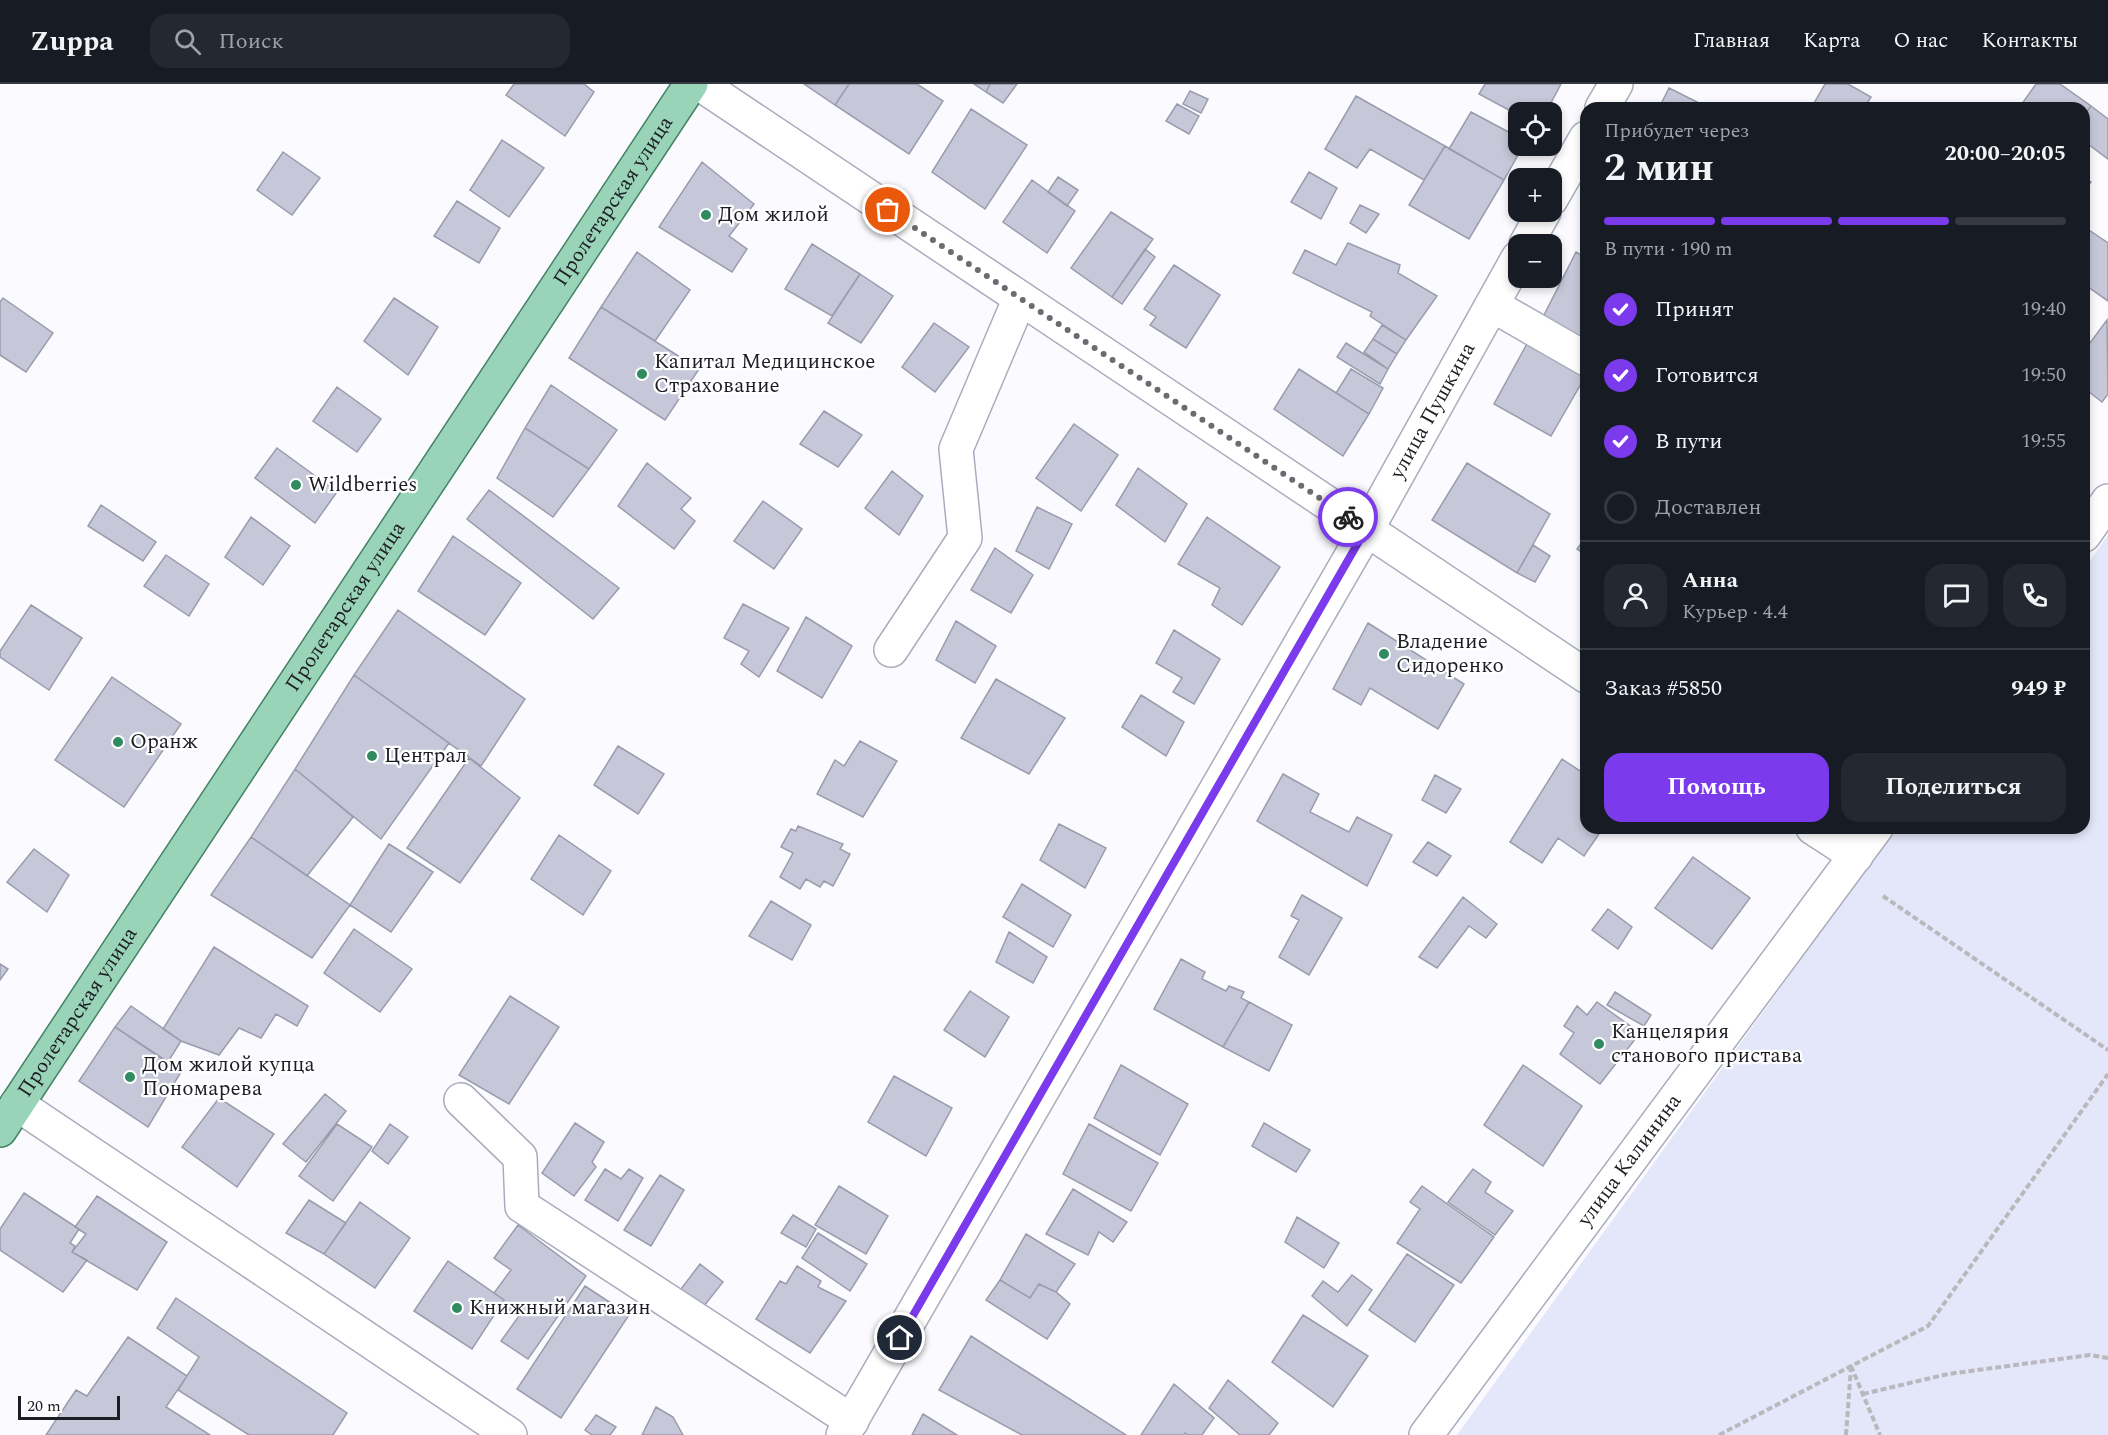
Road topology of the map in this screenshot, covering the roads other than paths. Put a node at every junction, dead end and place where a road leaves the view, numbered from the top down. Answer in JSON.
{"nodes":[{"id":1,"x":691,"y":84,"type":"edge"},
{"id":2,"x":700,"y":84,"type":"edge"},
{"id":3,"x":1616,"y":84,"type":"edge"},
{"id":4,"x":1606,"y":102,"type":"edge"},
{"id":5,"x":1580,"y":148,"type":"edge"},
{"id":6,"x":1562,"y":180,"type":"edge"},
{"id":7,"x":1508,"y":276,"type":"edge"},
{"id":8,"x":1020,"y":298,"type":"junction"},
{"id":9,"x":1492,"y":305,"type":"junction"},
{"id":10,"x":1580,"y":356,"type":"edge"},
{"id":11,"x":2108,"y":501,"type":"edge"},
{"id":12,"x":2090,"y":526,"type":"edge"},
{"id":13,"x":1366,"y":529,"type":"junction"},
{"id":14,"x":891,"y":650,"type":"dead end"},
{"id":15,"x":1580,"y":672,"type":"edge"},
{"id":16,"x":1822,"y":834,"type":"edge"},
{"id":17,"x":1872,"y":834,"type":"edge"},
{"id":18,"x":1856,"y":856,"type":"junction"},
{"id":19,"x":461,"y":1100,"type":"dead end"},
{"id":20,"x":6,"y":1109,"type":"edge"},
{"id":21,"x":847,"y":1428,"type":"edge"},
{"id":22,"x":510,"y":1435,"type":"edge"},
{"id":23,"x":1426,"y":1435,"type":"edge"}],
"edges":[{"from":1,"to":20,"type":"main road","name":"Пролетарская улица"},
{"from":2,"to":8,"type":"street"},
{"from":3,"to":4,"type":"street"},
{"from":5,"to":6,"type":"street"},
{"from":7,"to":9,"type":"street","name":"улица Пушкина"},
{"from":8,"to":13,"type":"street"},
{"from":8,"to":14,"type":"street"},
{"from":9,"to":10,"type":"street"},
{"from":9,"to":13,"type":"street","name":"улица Пушкина"},
{"from":11,"to":12,"type":"street"},
{"from":13,"to":15,"type":"street"},
{"from":13,"to":21,"type":"street","name":"улица Пушкина"},
{"from":16,"to":18,"type":"street"},
{"from":17,"to":18,"type":"street","name":"улица Калинина"},
{"from":18,"to":23,"type":"street","name":"улица Калинина"},
{"from":19,"to":21,"type":"street"},
{"from":20,"to":22,"type":"street"}]}
